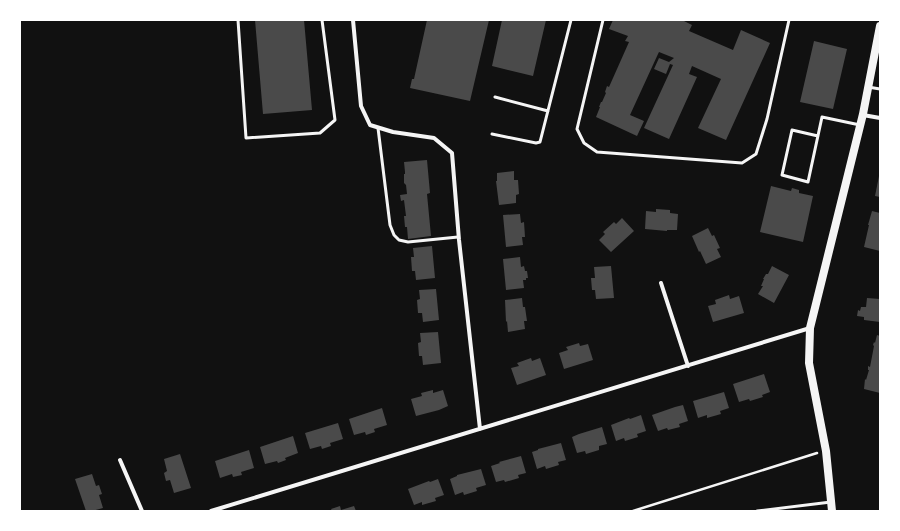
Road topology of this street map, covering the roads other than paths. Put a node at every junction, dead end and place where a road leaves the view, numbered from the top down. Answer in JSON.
{"nodes":[{"id":1,"x":238,"y":20,"type":"edge"},
{"id":2,"x":322,"y":20,"type":"edge"},
{"id":3,"x":353,"y":20,"type":"edge"},
{"id":4,"x":571,"y":20,"type":"edge"},
{"id":5,"x":603,"y":20,"type":"edge"},
{"id":6,"x":789,"y":20,"type":"edge"},
{"id":7,"x":880,"y":26,"type":"edge"},
{"id":8,"x":879,"y":40,"type":"edge"},
{"id":9,"x":868,"y":87,"type":"junction"},
{"id":10,"x":880,"y":89,"type":"edge"},
{"id":11,"x":495,"y":97,"type":"dead end"},
{"id":12,"x":548,"y":111,"type":"junction"},
{"id":13,"x":862,"y":114,"type":"junction"},
{"id":14,"x":880,"y":118,"type":"edge"},
{"id":15,"x":860,"y":125,"type":"junction"},
{"id":16,"x":378,"y":128,"type":"junction"},
{"id":17,"x":492,"y":134,"type":"dead end"},
{"id":18,"x":818,"y":136,"type":"junction"},
{"id":19,"x":458,"y":237,"type":"junction"},
{"id":20,"x":661,"y":284,"type":"dead end"},
{"id":21,"x":810,"y":328,"type":"junction"},
{"id":22,"x":688,"y":366,"type":"junction"},
{"id":23,"x":480,"y":429,"type":"junction"},
{"id":24,"x":120,"y":460,"type":"dead end"},
{"id":25,"x":831,"y":502,"type":"junction"},
{"id":26,"x":142,"y":511,"type":"edge"},
{"id":27,"x":211,"y":511,"type":"edge"},
{"id":28,"x":757,"y":511,"type":"edge"},
{"id":29,"x":832,"y":511,"type":"edge"}],
"edges":[{"from":1,"to":2,"type":"lane"},
{"from":3,"to":16,"type":"street"},
{"from":4,"to":12,"type":"lane"},
{"from":5,"to":6,"type":"lane"},
{"from":7,"to":8,"type":"main road"},
{"from":8,"to":9,"type":"main road"},
{"from":9,"to":10,"type":"lane"},
{"from":9,"to":13,"type":"main road"},
{"from":11,"to":12,"type":"lane"},
{"from":12,"to":17,"type":"lane"},
{"from":13,"to":14,"type":"street"},
{"from":13,"to":15,"type":"main road"},
{"from":15,"to":18,"type":"lane"},
{"from":15,"to":21,"type":"main road"},
{"from":16,"to":19,"type":"street"},
{"from":16,"to":19,"type":"lane"},
{"from":18,"to":18,"type":"lane"},
{"from":19,"to":23,"type":"street"},
{"from":20,"to":22,"type":"street"},
{"from":21,"to":22,"type":"street"},
{"from":21,"to":25,"type":"main road"},
{"from":22,"to":23,"type":"street"},
{"from":23,"to":27,"type":"street"},
{"from":24,"to":26,"type":"street"},
{"from":25,"to":28,"type":"lane"},
{"from":25,"to":29,"type":"main road"}]}
